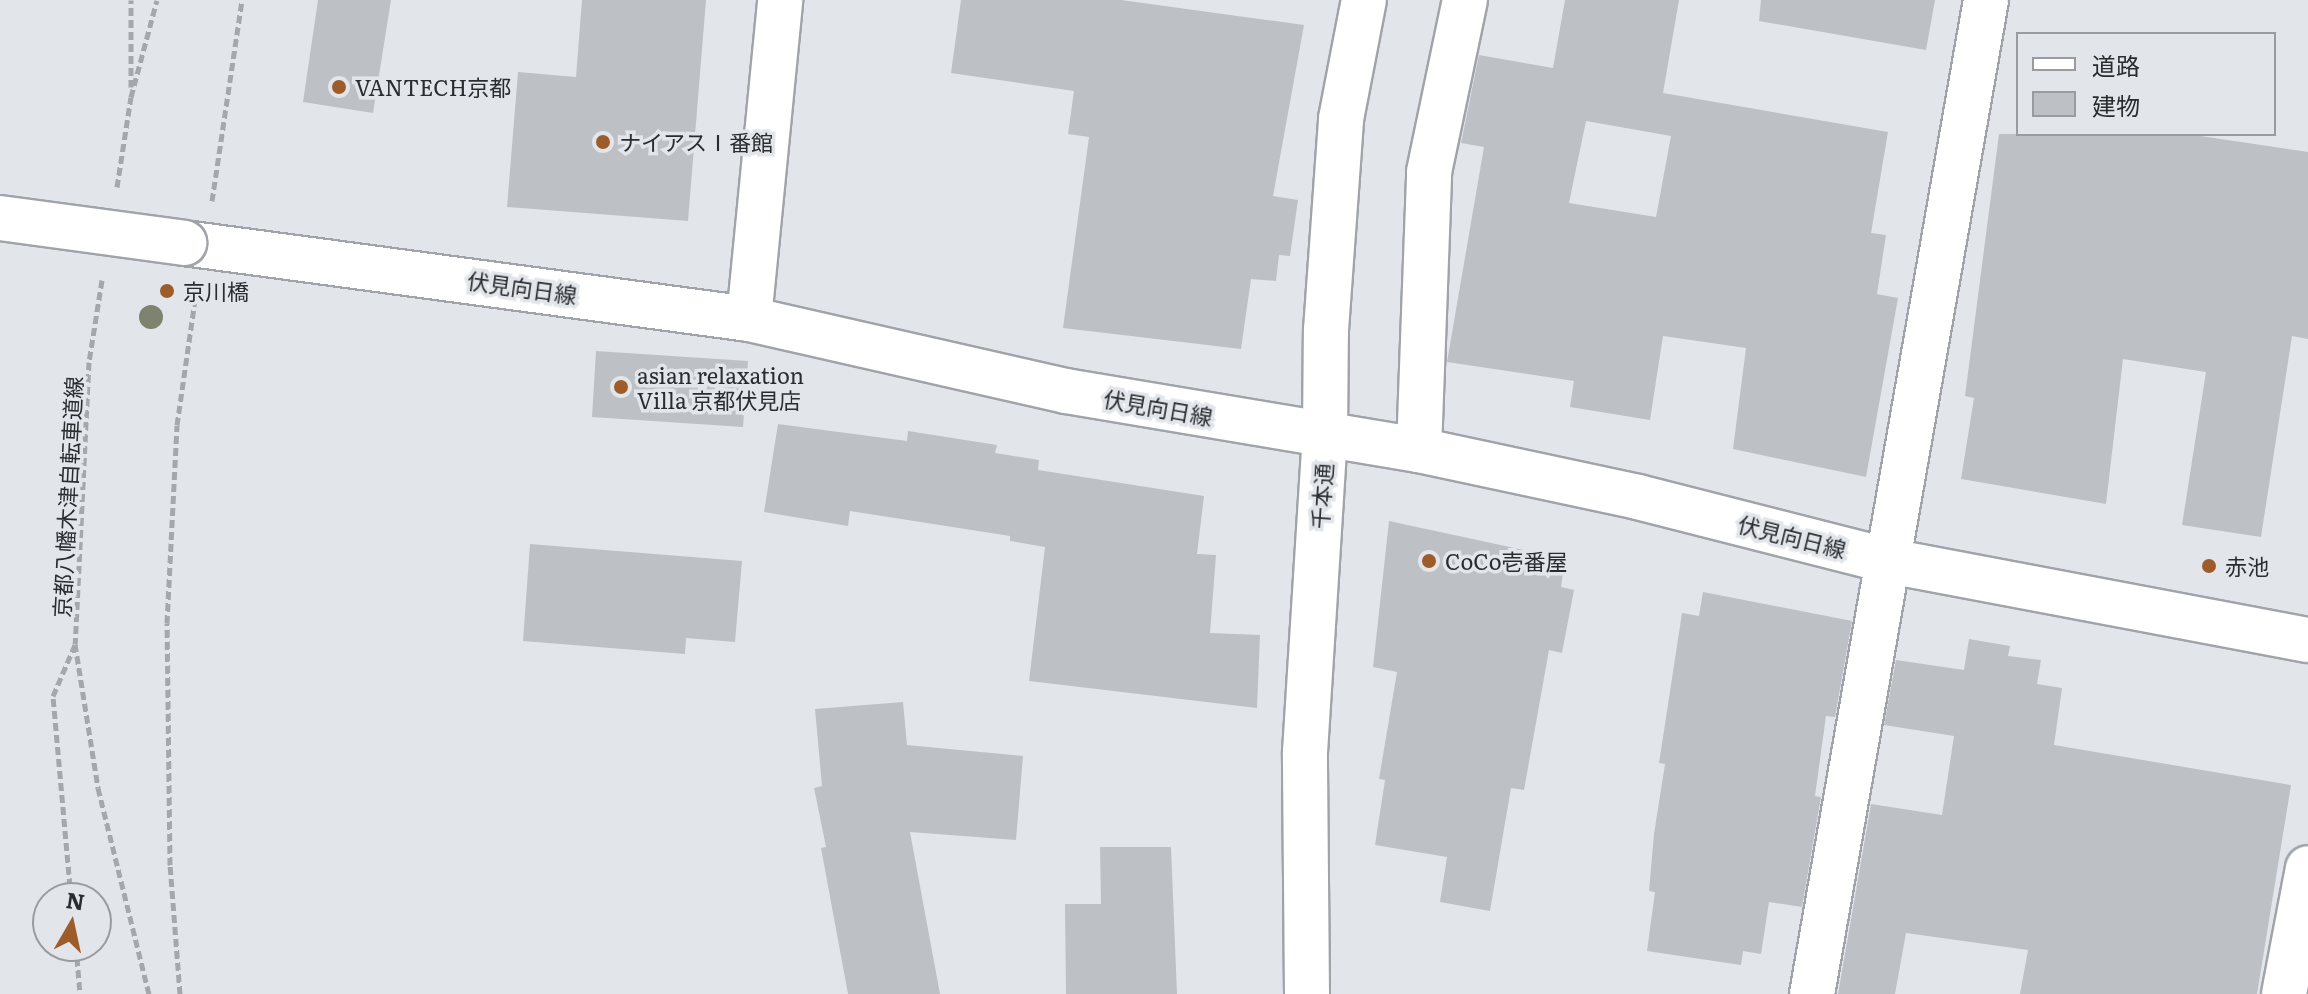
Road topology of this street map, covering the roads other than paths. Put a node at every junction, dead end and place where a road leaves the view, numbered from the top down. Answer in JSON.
{"nodes":[{"id":1,"x":780,"y":0,"type":"edge"},
{"id":2,"x":1364,"y":0,"type":"edge"},
{"id":3,"x":1465,"y":0,"type":"edge"},
{"id":4,"x":1986,"y":0,"type":"edge"},
{"id":5,"x":0,"y":218,"type":"edge"},
{"id":6,"x":749,"y":319,"type":"junction"},
{"id":7,"x":1325,"y":436,"type":"junction"},
{"id":8,"x":1419,"y":450,"type":"junction"},
{"id":9,"x":1889,"y":561,"type":"junction"},
{"id":10,"x":2308,"y":640,"type":"edge"},
{"id":11,"x":2308,"y":868,"type":"edge"},
{"id":12,"x":1307,"y":994,"type":"edge"},
{"id":13,"x":1812,"y":994,"type":"edge"},
{"id":14,"x":2284,"y":994,"type":"edge"}],
"edges":[{"from":1,"to":6,"type":"street"},
{"from":2,"to":7,"type":"street","name":"千本通"},
{"from":3,"to":8,"type":"street"},
{"from":4,"to":9,"type":"street"},
{"from":5,"to":6,"type":"street","name":"伏見向日線","bridge":true},
{"from":6,"to":7,"type":"street","name":"伏見向日線"},
{"from":7,"to":8,"type":"street","name":"伏見向日線"},
{"from":7,"to":12,"type":"street","name":"千本通"},
{"from":8,"to":9,"type":"street","name":"伏見向日線"},
{"from":9,"to":10,"type":"street","name":"伏見向日線"},
{"from":9,"to":13,"type":"street"},
{"from":11,"to":14,"type":"street"}]}
